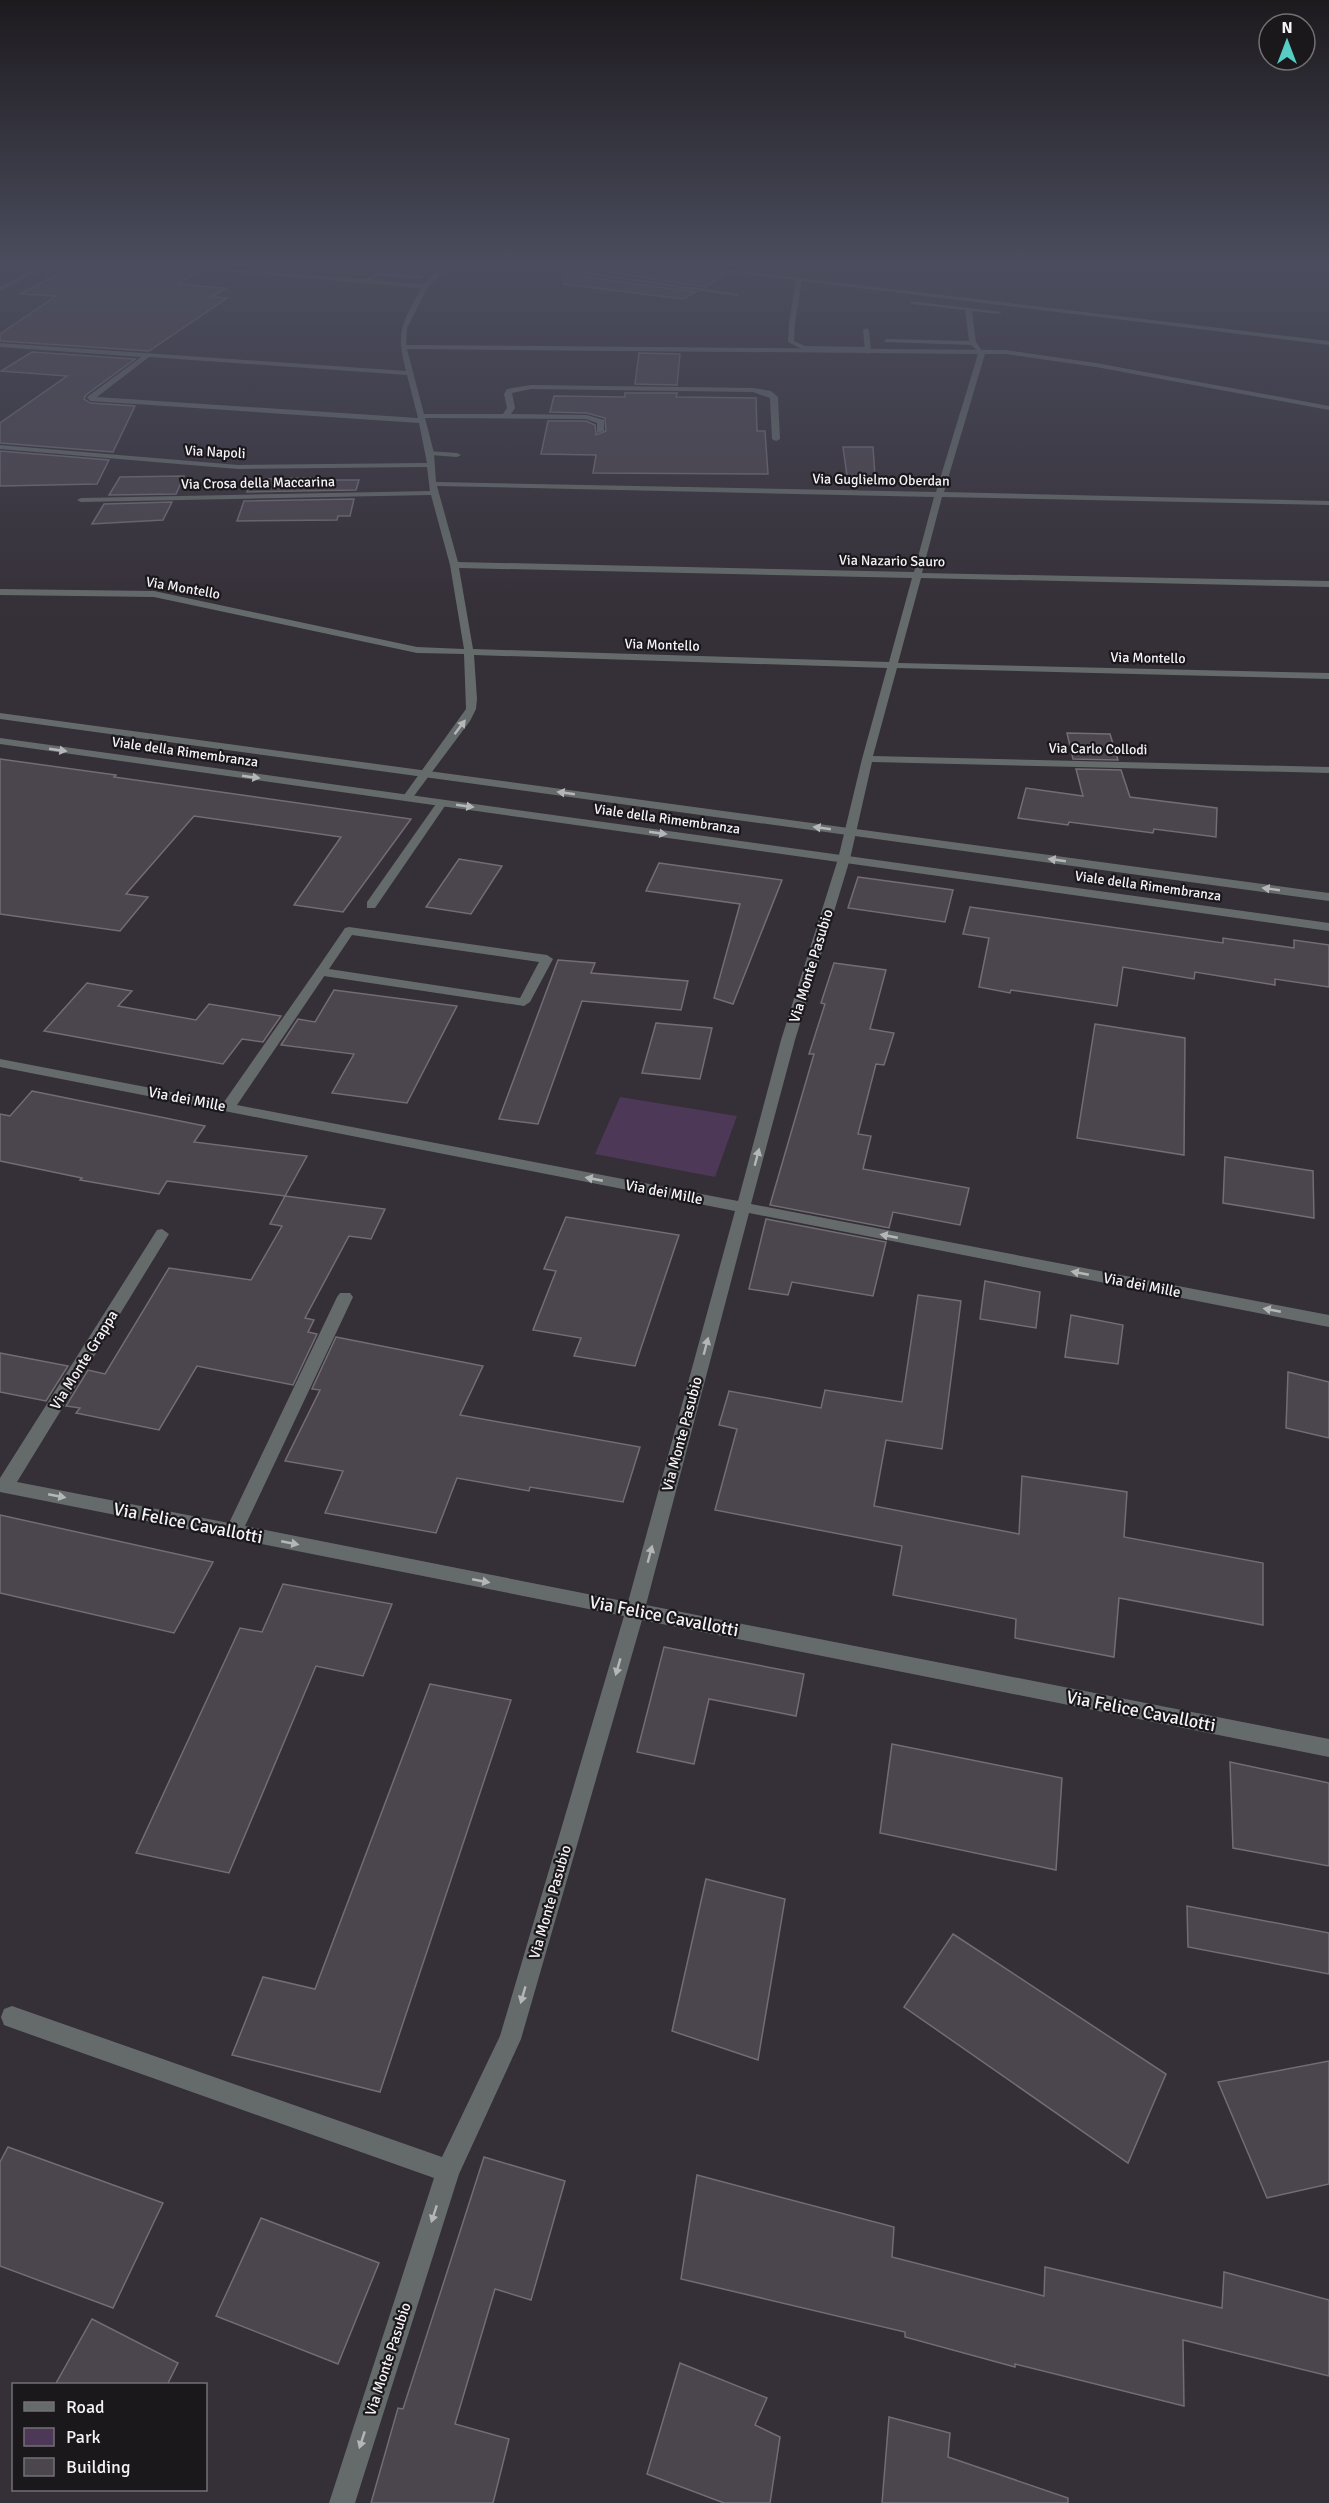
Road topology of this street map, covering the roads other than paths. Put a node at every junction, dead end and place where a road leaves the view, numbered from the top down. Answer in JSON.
{"nodes":[{"id":1,"x":113,"y":382,"type":"edge"},
{"id":2,"x":412,"y":382,"type":"edge"},
{"id":3,"x":973,"y":382,"type":"edge"},
{"id":4,"x":1182,"y":382,"type":"edge"},
{"id":5,"x":1329,"y":408,"type":"edge"},
{"id":6,"x":506,"y":416,"type":"junction"},
{"id":7,"x":422,"y":419,"type":"junction"},
{"id":8,"x":600,"y":431,"type":"dead end"},
{"id":9,"x":776,"y":439,"type":"dead end"},
{"id":10,"x":0,"y":447,"type":"edge"},
{"id":11,"x":430,"y":453,"type":"junction"},
{"id":12,"x":457,"y":454,"type":"dead end"},
{"id":13,"x":430,"y":465,"type":"junction"},
{"id":14,"x":433,"y":488,"type":"junction"},
{"id":15,"x":939,"y":495,"type":"junction"},
{"id":16,"x":81,"y":500,"type":"dead end"},
{"id":17,"x":1329,"y":504,"type":"edge"},
{"id":18,"x":454,"y":565,"type":"junction"},
{"id":19,"x":918,"y":575,"type":"junction"},
{"id":20,"x":1329,"y":584,"type":"edge"},
{"id":21,"x":0,"y":592,"type":"edge"},
{"id":22,"x":469,"y":653,"type":"junction"},
{"id":23,"x":892,"y":666,"type":"junction"},
{"id":24,"x":1329,"y":676,"type":"edge"},
{"id":25,"x":0,"y":716,"type":"edge"},
{"id":26,"x":0,"y":741,"type":"edge"},
{"id":27,"x":867,"y":759,"type":"junction"},
{"id":28,"x":1329,"y":770,"type":"edge"},
{"id":29,"x":425,"y":774,"type":"junction"},
{"id":30,"x":407,"y":798,"type":"junction"},
{"id":31,"x":442,"y":803,"type":"junction"},
{"id":32,"x":851,"y":832,"type":"junction"},
{"id":33,"x":844,"y":859,"type":"junction"},
{"id":34,"x":1329,"y":897,"type":"edge"},
{"id":35,"x":371,"y":905,"type":"dead end"},
{"id":36,"x":1329,"y":927,"type":"edge"},
{"id":37,"x":321,"y":972,"type":"junction"},
{"id":38,"x":0,"y":1063,"type":"edge"},
{"id":39,"x":228,"y":1107,"type":"junction"},
{"id":40,"x":743,"y":1208,"type":"junction"},
{"id":41,"x":162,"y":1234,"type":"dead end"},
{"id":42,"x":345,"y":1297,"type":"dead end"},
{"id":43,"x":1329,"y":1321,"type":"edge"},
{"id":44,"x":3,"y":1485,"type":"edge"},
{"id":45,"x":234,"y":1532,"type":"junction"},
{"id":46,"x":635,"y":1611,"type":"junction"},
{"id":47,"x":1329,"y":1748,"type":"edge"},
{"id":48,"x":12,"y":2017,"type":"dead end"},
{"id":49,"x":447,"y":2171,"type":"junction"},
{"id":50,"x":342,"y":2503,"type":"edge"}],
"edges":[{"from":1,"to":7,"type":"street"},
{"from":2,"to":7,"type":"street"},
{"from":3,"to":15,"type":"street","name":"Via Monte Pasubio"},
{"from":4,"to":5,"type":"street"},
{"from":6,"to":7,"type":"street"},
{"from":6,"to":8,"type":"street"},
{"from":6,"to":9,"type":"street"},
{"from":7,"to":11,"type":"street"},
{"from":10,"to":13,"type":"street","name":"Via Napoli"},
{"from":11,"to":12,"type":"street"},
{"from":11,"to":13,"type":"street"},
{"from":13,"to":14,"type":"street"},
{"from":14,"to":15,"type":"street","name":"Via Guglielmo Oberdan"},
{"from":14,"to":16,"type":"street","name":"Via Crosa della Maccarina"},
{"from":14,"to":18,"type":"street"},
{"from":15,"to":17,"type":"street","name":"Via Guglielmo Oberdan"},
{"from":15,"to":19,"type":"street","name":"Via Monte Pasubio"},
{"from":18,"to":19,"type":"street","name":"Via Nazario Sauro"},
{"from":18,"to":22,"type":"street"},
{"from":19,"to":20,"type":"street","name":"Via Nazario Sauro"},
{"from":19,"to":23,"type":"street","name":"Via Monte Pasubio"},
{"from":21,"to":22,"type":"street","name":"Via Montello"},
{"from":22,"to":23,"type":"street","name":"Via Montello"},
{"from":29,"to":22,"type":"street","one_way":true},
{"from":23,"to":24,"type":"street","name":"Via Montello"},
{"from":23,"to":27,"type":"street","name":"Via Monte Pasubio"},
{"from":25,"to":29,"type":"street","name":"Viale della Rimembranza"},
{"from":26,"to":30,"type":"street","name":"Viale della Rimembranza","one_way":true},
{"from":27,"to":28,"type":"street","name":"Via Carlo Collodi"},
{"from":27,"to":32,"type":"street","name":"Via Monte Pasubio"},
{"from":29,"to":30,"type":"street"},
{"from":32,"to":29,"type":"street","name":"Viale della Rimembranza","one_way":true},
{"from":30,"to":31,"type":"street","name":"Viale della Rimembranza"},
{"from":31,"to":33,"type":"street","name":"Viale della Rimembranza","one_way":true},
{"from":31,"to":35,"type":"street"},
{"from":32,"to":33,"type":"street","name":"Via Monte Pasubio"},
{"from":34,"to":32,"type":"street","name":"Viale della Rimembranza","one_way":true},
{"from":33,"to":36,"type":"street","name":"Viale della Rimembranza"},
{"from":40,"to":33,"type":"street","name":"Via Monte Pasubio","one_way":true},
{"from":37,"to":37,"type":"street"},
{"from":37,"to":39,"type":"street"},
{"from":38,"to":39,"type":"street","name":"Via dei Mille"},
{"from":40,"to":39,"type":"street","name":"Via dei Mille","one_way":true},
{"from":43,"to":40,"type":"street","name":"Via dei Mille","one_way":true},
{"from":46,"to":40,"type":"street","name":"Via Monte Pasubio","one_way":true},
{"from":41,"to":44,"type":"street","name":"Via Monte Grappa"},
{"from":42,"to":45,"type":"street"},
{"from":44,"to":45,"type":"street","name":"Via Felice Cavallotti","one_way":true},
{"from":45,"to":46,"type":"street","name":"Via Felice Cavallotti","one_way":true},
{"from":46,"to":47,"type":"street","name":"Via Felice Cavallotti"},
{"from":46,"to":49,"type":"street","name":"Via Monte Pasubio","one_way":true},
{"from":48,"to":49,"type":"street"},
{"from":49,"to":50,"type":"street","name":"Via Monte Pasubio","one_way":true}]}
